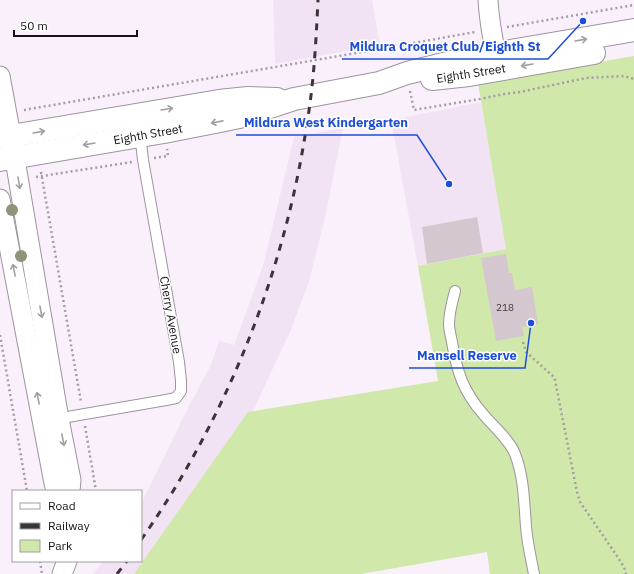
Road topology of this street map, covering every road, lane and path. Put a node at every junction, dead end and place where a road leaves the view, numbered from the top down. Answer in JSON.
{"nodes":[{"id":1,"x":488,"y":0,"type":"edge"},
{"id":2,"x":494,"y":0,"type":"edge"},
{"id":3,"x":634,"y":5,"type":"edge"},
{"id":4,"x":495,"y":29,"type":"junction"},
{"id":5,"x":634,"y":30,"type":"edge"},
{"id":6,"x":634,"y":46,"type":"edge"},
{"id":7,"x":501,"y":53,"type":"junction"},
{"id":8,"x":0,"y":76,"type":"edge"},
{"id":9,"x":634,"y":79,"type":"edge"},
{"id":10,"x":379,"y":82,"type":"junction"},
{"id":11,"x":490,"y":97,"type":"dead end"},
{"id":12,"x":41,"y":107,"type":"dead end"},
{"id":13,"x":30,"y":109,"type":"dead end"},
{"id":14,"x":138,"y":125,"type":"junction"},
{"id":15,"x":6,"y":137,"type":"edge"},
{"id":16,"x":36,"y":143,"type":"junction"},
{"id":17,"x":7,"y":159,"type":"edge"},
{"id":18,"x":0,"y":199,"type":"edge"},
{"id":19,"x":455,"y":291,"type":"dead end"},
{"id":20,"x":0,"y":335,"type":"edge"},
{"id":21,"x":523,"y":342,"type":"dead end"},
{"id":22,"x":83,"y":415,"type":"junction"},
{"id":23,"x":51,"y":420,"type":"junction"},
{"id":24,"x":27,"y":490,"type":"edge"},
{"id":25,"x":56,"y":490,"type":"edge"},
{"id":26,"x":70,"y":490,"type":"edge"},
{"id":27,"x":96,"y":490,"type":"edge"},
{"id":28,"x":40,"y":562,"type":"edge"},
{"id":29,"x":67,"y":562,"type":"edge"},
{"id":30,"x":42,"y":574,"type":"edge"},
{"id":31,"x":62,"y":574,"type":"edge"},
{"id":32,"x":534,"y":574,"type":"edge"},
{"id":33,"x":626,"y":574,"type":"edge"}],
"edges":[{"from":1,"to":4,"type":"street"},
{"from":2,"to":4,"type":"street"},
{"from":3,"to":4,"type":"path"},
{"from":4,"to":7,"type":"street"},
{"from":4,"to":12,"type":"path"},
{"from":7,"to":5,"type":"street","name":"Eighth Street","one_way":true},
{"from":6,"to":10,"type":"street","name":"Eighth Street","one_way":true},
{"from":7,"to":10,"type":"street","name":"Eighth Street"},
{"from":8,"to":15,"type":"street"},
{"from":9,"to":11,"type":"path"},
{"from":10,"to":14,"type":"street","name":"Eighth Street"},
{"from":13,"to":16,"type":"path"},
{"from":14,"to":16,"type":"street","name":"Eighth Street"},
{"from":14,"to":22,"type":"lane","name":"Cherry Avenue"},
{"from":15,"to":16,"type":"street","name":"Eighth Street"},
{"from":15,"to":17,"type":"street"},
{"from":16,"to":17,"type":"street","name":"Eighth Street"},
{"from":16,"to":22,"type":"path"},
{"from":17,"to":23,"type":"street","one_way":true},
{"from":23,"to":18,"type":"street","one_way":true},
{"from":19,"to":32,"type":"lane"},
{"from":20,"to":24,"type":"path"},
{"from":21,"to":33,"type":"path"},
{"from":22,"to":23,"type":"lane","name":"Cherry Avenue"},
{"from":22,"to":27,"type":"path"},
{"from":23,"to":25,"type":"street"},
{"from":23,"to":26,"type":"street","one_way":true},
{"from":28,"to":30,"type":"path"},
{"from":29,"to":31,"type":"street"}]}
